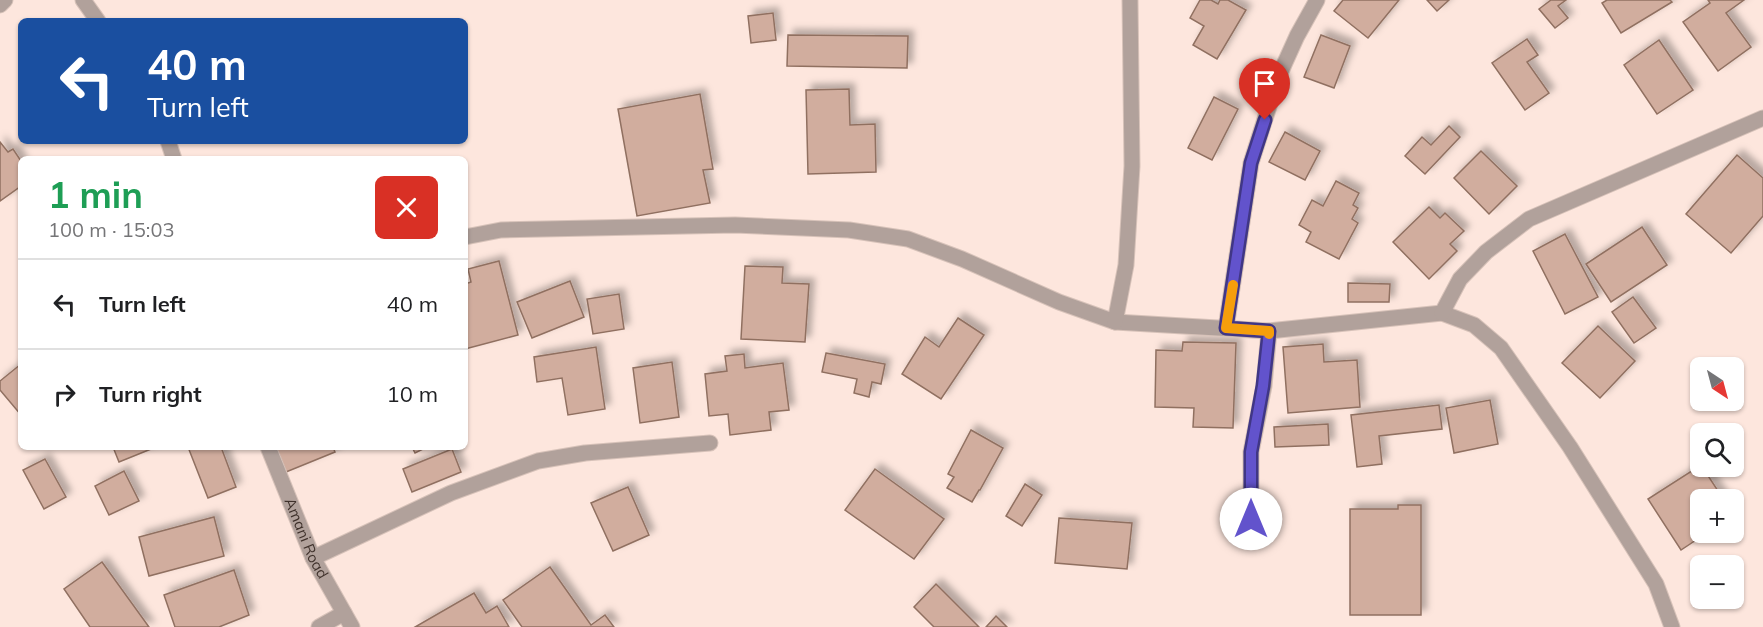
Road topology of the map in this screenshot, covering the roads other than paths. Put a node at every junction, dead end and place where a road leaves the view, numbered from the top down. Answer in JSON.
{"nodes":[{"id":1,"x":5,"y":0,"type":"edge"},
{"id":2,"x":83,"y":0,"type":"edge"},
{"id":3,"x":1130,"y":0,"type":"edge"},
{"id":4,"x":1317,"y":0,"type":"edge"},
{"id":5,"x":0,"y":5,"type":"edge"},
{"id":6,"x":96,"y":18,"type":"edge"},
{"id":7,"x":1763,"y":118,"type":"edge"},
{"id":8,"x":468,"y":236,"type":"edge"},
{"id":9,"x":1442,"y":313,"type":"junction"},
{"id":10,"x":1115,"y":322,"type":"junction"},
{"id":11,"x":1226,"y":328,"type":"junction"},
{"id":12,"x":1269,"y":331,"type":"junction"},
{"id":13,"x":710,"y":443,"type":"dead end"},
{"id":14,"x":269,"y":450,"type":"edge"},
{"id":15,"x":1251,"y":533,"type":"dead end"},
{"id":16,"x":313,"y":558,"type":"junction"},
{"id":17,"x":348,"y":620,"type":"edge"},
{"id":18,"x":318,"y":627,"type":"edge"},
{"id":19,"x":1672,"y":627,"type":"edge"}],
"edges":[{"from":1,"to":5,"type":"street"},
{"from":2,"to":6,"type":"street"},
{"from":3,"to":10,"type":"street"},
{"from":4,"to":11,"type":"street"},
{"from":7,"to":9,"type":"street"},
{"from":8,"to":10,"type":"street"},
{"from":9,"to":12,"type":"street"},
{"from":9,"to":19,"type":"street"},
{"from":10,"to":11,"type":"street"},
{"from":11,"to":12,"type":"street"},
{"from":12,"to":15,"type":"street"},
{"from":13,"to":16,"type":"street"},
{"from":14,"to":16,"type":"street","name":"Amani Road"},
{"from":16,"to":17,"type":"street","name":"Amani Road"},
{"from":17,"to":18,"type":"street"}]}
